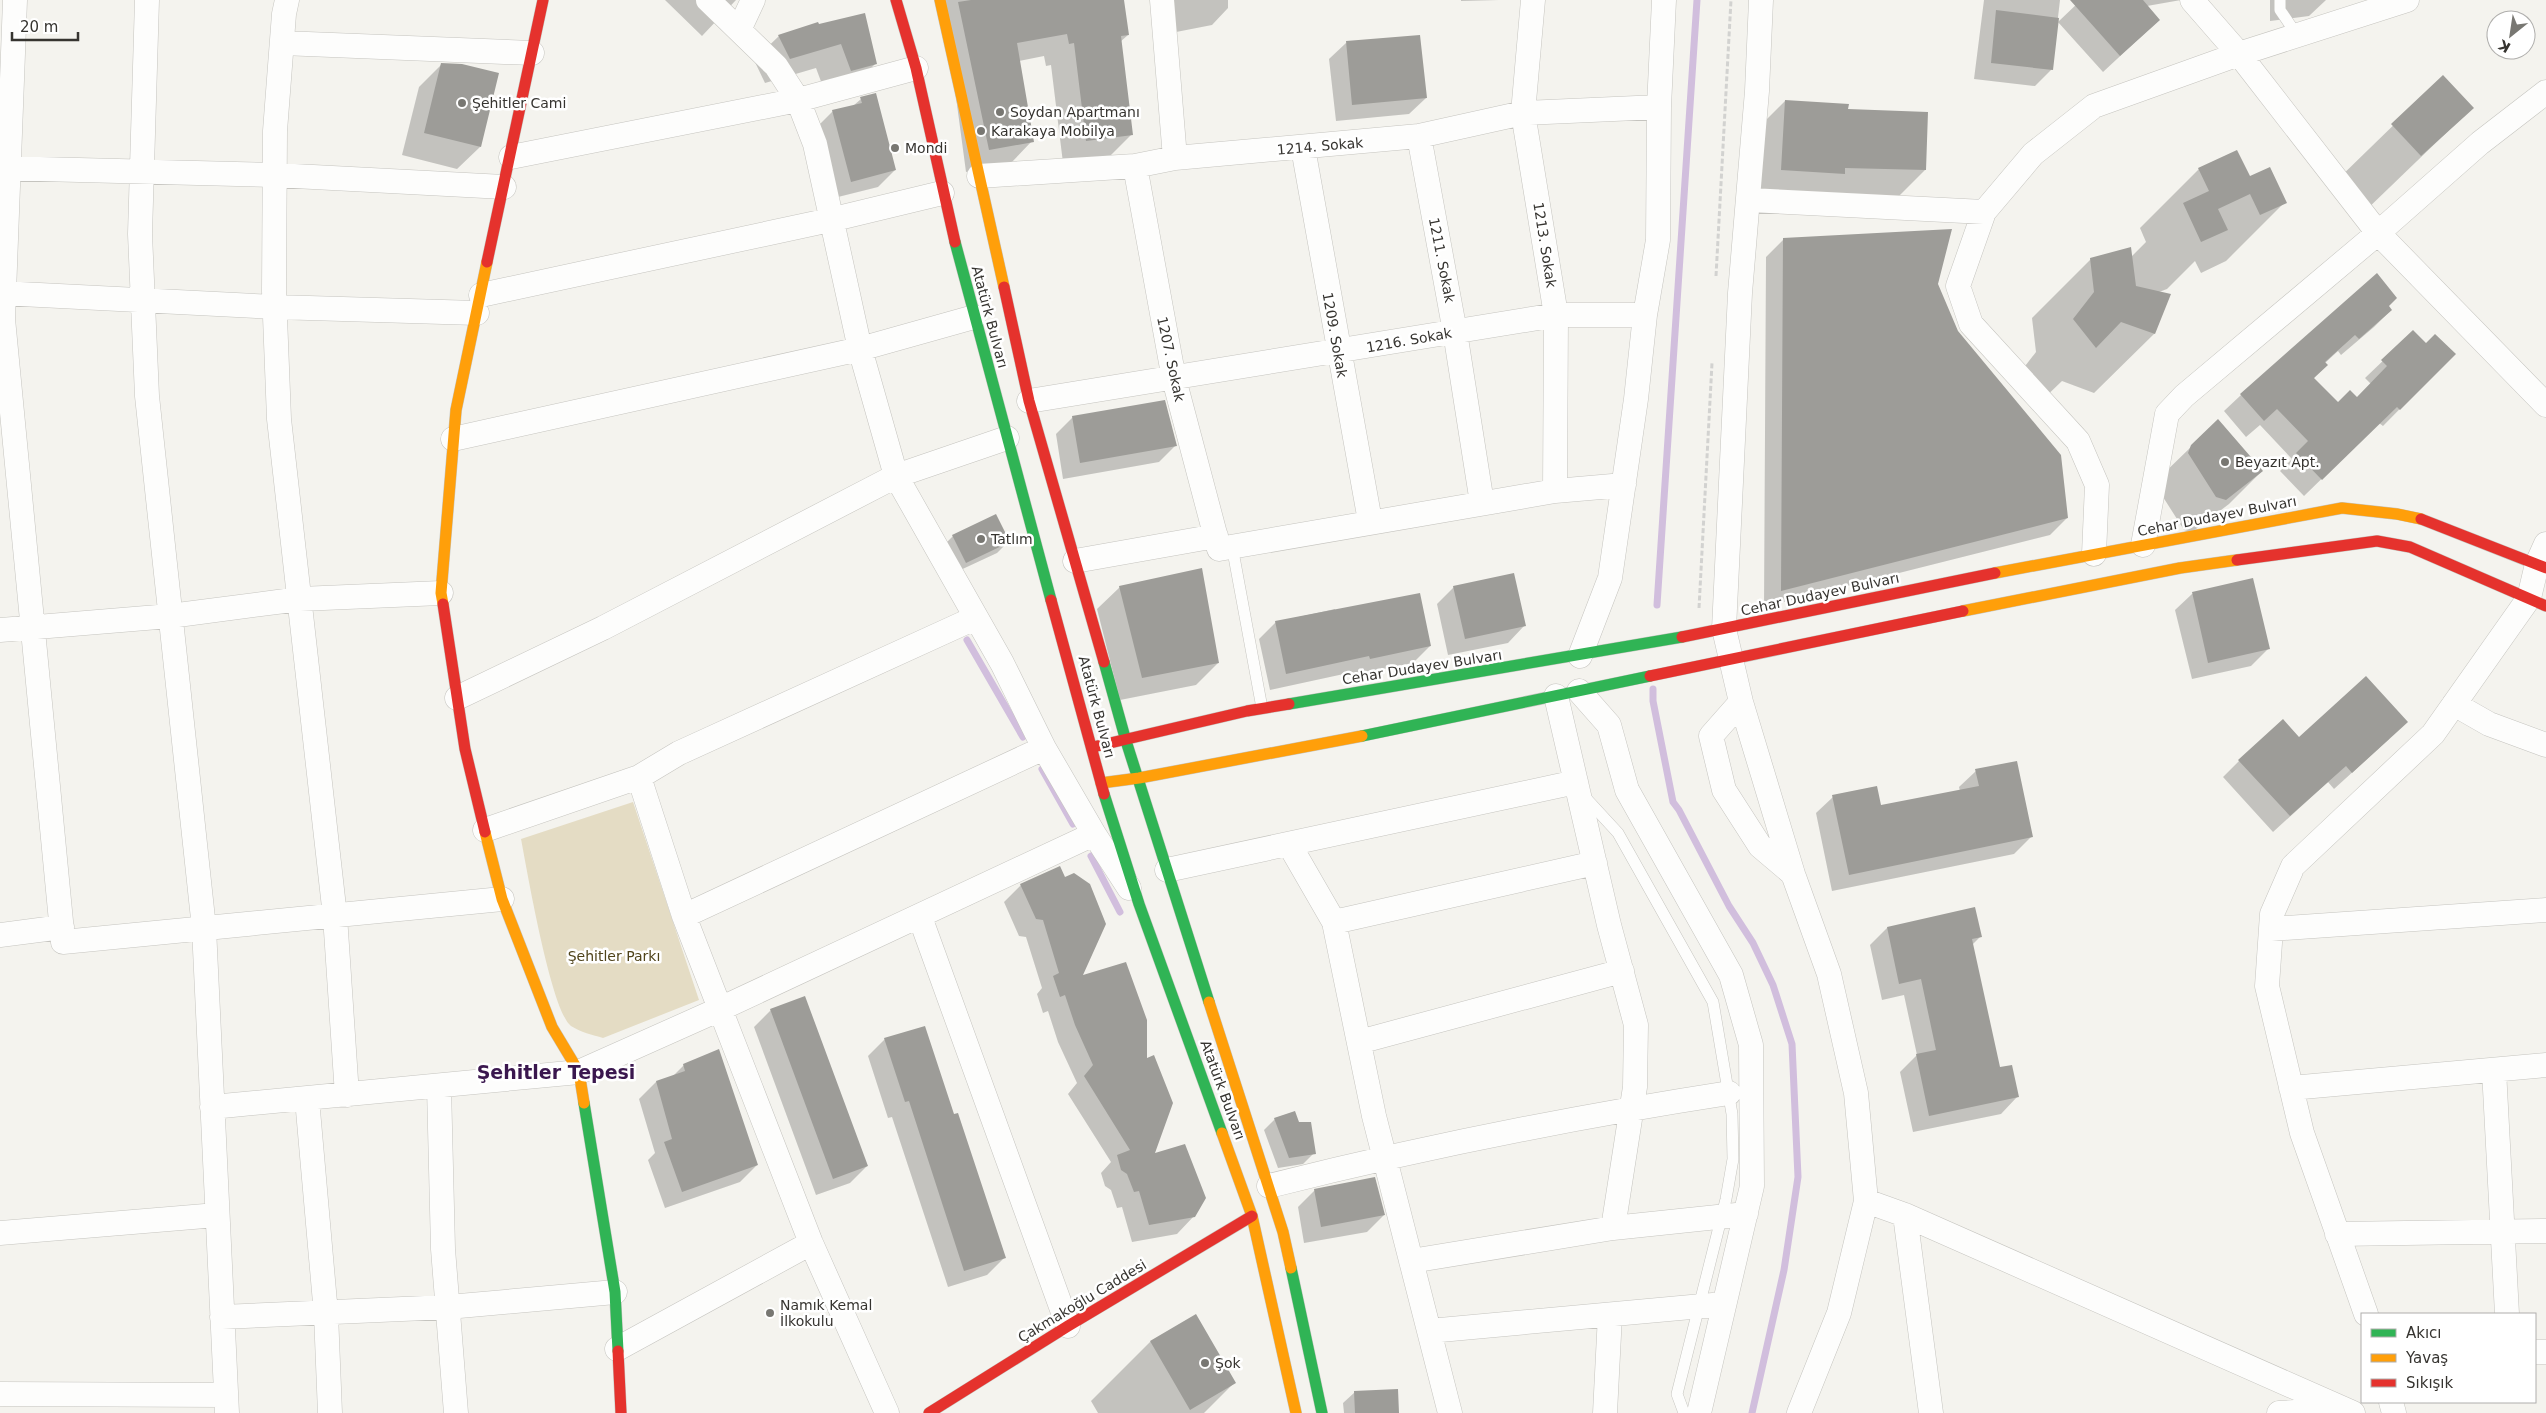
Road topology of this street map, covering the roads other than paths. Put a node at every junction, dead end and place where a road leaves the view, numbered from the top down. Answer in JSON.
{"nodes":[{"id":1,"x":15,"y":0,"type":"edge"},
{"id":2,"x":146,"y":0,"type":"edge"},
{"id":3,"x":287,"y":0,"type":"edge"},
{"id":4,"x":543,"y":0,"type":"edge"},
{"id":5,"x":708,"y":0,"type":"edge"},
{"id":6,"x":753,"y":0,"type":"edge"},
{"id":7,"x":896,"y":0,"type":"edge"},
{"id":8,"x":940,"y":0,"type":"edge"},
{"id":9,"x":1162,"y":0,"type":"edge"},
{"id":10,"x":1533,"y":0,"type":"edge"},
{"id":11,"x":1664,"y":0,"type":"edge"},
{"id":12,"x":1761,"y":0,"type":"edge"},
{"id":13,"x":2192,"y":0,"type":"edge"},
{"id":14,"x":2280,"y":0,"type":"edge"},
{"id":15,"x":2407,"y":0,"type":"edge"},
{"id":16,"x":739,"y":30,"type":"junction"},
{"id":17,"x":2297,"y":35,"type":"junction"},
{"id":18,"x":282,"y":43,"type":"junction"},
{"id":19,"x":532,"y":53,"type":"junction"},
{"id":20,"x":2239,"y":54,"type":"junction"},
{"id":21,"x":916,"y":68,"type":"junction"},
{"id":22,"x":2546,"y":92,"type":"edge"},
{"id":23,"x":798,"y":100,"type":"junction"},
{"id":24,"x":1659,"y":107,"type":"junction"},
{"id":25,"x":1523,"y":113,"type":"junction"},
{"id":26,"x":1419,"y":136,"type":"junction"},
{"id":27,"x":1303,"y":148,"type":"junction"},
{"id":28,"x":511,"y":157,"type":"junction"},
{"id":29,"x":1175,"y":158,"type":"junction"},
{"id":30,"x":1135,"y":166,"type":"junction"},
{"id":31,"x":4,"y":168,"type":"edge"},
{"id":32,"x":142,"y":172,"type":"junction"},
{"id":33,"x":275,"y":174,"type":"junction"},
{"id":34,"x":980,"y":176,"type":"junction"},
{"id":35,"x":504,"y":187,"type":"junction"},
{"id":36,"x":942,"y":193,"type":"junction"},
{"id":37,"x":1749,"y":200,"type":"junction"},
{"id":38,"x":1984,"y":212,"type":"junction"},
{"id":39,"x":830,"y":220,"type":"junction"},
{"id":40,"x":2378,"y":233,"type":"junction"},
{"id":41,"x":2,"y":293,"type":"edge"},
{"id":42,"x":143,"y":300,"type":"junction"},
{"id":43,"x":479,"y":304,"type":"junction"},
{"id":44,"x":275,"y":307,"type":"junction"},
{"id":45,"x":1556,"y":315,"type":"junction"},
{"id":46,"x":1645,"y":315,"type":"junction"},
{"id":47,"x":974,"y":317,"type":"junction"},
{"id":48,"x":1455,"y":332,"type":"junction"},
{"id":49,"x":860,"y":349,"type":"junction"},
{"id":50,"x":1338,"y":352,"type":"junction"},
{"id":51,"x":1174,"y":379,"type":"junction"},
{"id":52,"x":1029,"y":400,"type":"junction"},
{"id":53,"x":2546,"y":405,"type":"edge"},
{"id":54,"x":6,"y":415,"type":"edge"},
{"id":55,"x":1007,"y":438,"type":"junction"},
{"id":56,"x":453,"y":439,"type":"junction"},
{"id":57,"x":896,"y":476,"type":"junction"},
{"id":58,"x":1624,"y":485,"type":"junction"},
{"id":59,"x":1555,"y":491,"type":"junction"},
{"id":60,"x":1482,"y":503,"type":"junction"},
{"id":61,"x":1370,"y":521,"type":"junction"},
{"id":62,"x":1222,"y":544,"type":"junction"},
{"id":63,"x":2143,"y":545,"type":"junction"},
{"id":64,"x":2094,"y":554,"type":"junction"},
{"id":65,"x":2543,"y":559,"type":"edge"},
{"id":66,"x":1075,"y":562,"type":"junction"},
{"id":67,"x":440,"y":593,"type":"junction"},
{"id":68,"x":300,"y":599,"type":"junction"},
{"id":69,"x":2538,"y":602,"type":"edge"},
{"id":70,"x":170,"y":616,"type":"junction"},
{"id":71,"x":975,"y":618,"type":"junction"},
{"id":72,"x":33,"y":625,"type":"junction"},
{"id":73,"x":1724,"y":629,"type":"junction"},
{"id":74,"x":0,"y":630,"type":"edge"},
{"id":75,"x":1580,"y":656,"type":"junction"},
{"id":76,"x":1730,"y":659,"type":"junction"},
{"id":77,"x":1579,"y":691,"type":"junction"},
{"id":78,"x":1556,"y":696,"type":"junction"},
{"id":79,"x":457,"y":698,"type":"junction"},
{"id":80,"x":1741,"y":702,"type":"junction"},
{"id":81,"x":2454,"y":704,"type":"junction"},
{"id":82,"x":1262,"y":708,"type":"junction"},
{"id":83,"x":1126,"y":742,"type":"junction"},
{"id":84,"x":2546,"y":745,"type":"edge"},
{"id":85,"x":1093,"y":747,"type":"junction"},
{"id":86,"x":1044,"y":748,"type":"junction"},
{"id":87,"x":639,"y":777,"type":"junction"},
{"id":88,"x":1139,"y":778,"type":"junction"},
{"id":89,"x":1101,"y":783,"type":"junction"},
{"id":90,"x":1577,"y":786,"type":"junction"},
{"id":91,"x":485,"y":830,"type":"junction"},
{"id":92,"x":1094,"y":834,"type":"junction"},
{"id":93,"x":1289,"y":844,"type":"junction"},
{"id":94,"x":1595,"y":863,"type":"junction"},
{"id":95,"x":1167,"y":870,"type":"junction"},
{"id":96,"x":1793,"y":874,"type":"junction"},
{"id":97,"x":502,"y":899,"type":"junction"},
{"id":98,"x":1139,"y":904,"type":"junction"},
{"id":99,"x":2546,"y":910,"type":"edge"},
{"id":100,"x":335,"y":916,"type":"junction"},
{"id":101,"x":684,"y":916,"type":"junction"},
{"id":102,"x":920,"y":917,"type":"junction"},
{"id":103,"x":1334,"y":922,"type":"junction"},
{"id":104,"x":62,"y":927,"type":"junction"},
{"id":105,"x":204,"y":928,"type":"junction"},
{"id":106,"x":2271,"y":930,"type":"junction"},
{"id":107,"x":0,"y":935,"type":"edge"},
{"id":108,"x":1622,"y":971,"type":"junction"},
{"id":109,"x":720,"y":1010,"type":"junction"},
{"id":110,"x":1359,"y":1042,"type":"junction"},
{"id":111,"x":2546,"y":1065,"type":"edge"},
{"id":112,"x":2494,"y":1070,"type":"junction"},
{"id":113,"x":579,"y":1072,"type":"junction"},
{"id":114,"x":439,"y":1087,"type":"junction"},
{"id":115,"x":2291,"y":1088,"type":"junction"},
{"id":116,"x":1729,"y":1093,"type":"junction"},
{"id":117,"x":347,"y":1095,"type":"junction"},
{"id":118,"x":307,"y":1099,"type":"junction"},
{"id":119,"x":212,"y":1107,"type":"junction"},
{"id":120,"x":1632,"y":1108,"type":"junction"},
{"id":121,"x":1385,"y":1157,"type":"junction"},
{"id":122,"x":1268,"y":1186,"type":"junction"},
{"id":123,"x":1866,"y":1202,"type":"junction"},
{"id":124,"x":1746,"y":1214,"type":"junction"},
{"id":125,"x":217,"y":1215,"type":"junction"},
{"id":126,"x":1905,"y":1215,"type":"junction"},
{"id":127,"x":1252,"y":1216,"type":"junction"},
{"id":128,"x":1722,"y":1216,"type":"junction"},
{"id":129,"x":1612,"y":1228,"type":"junction"},
{"id":130,"x":2546,"y":1231,"type":"edge"},
{"id":131,"x":2503,"y":1232,"type":"junction"},
{"id":132,"x":0,"y":1234,"type":"edge"},
{"id":133,"x":2338,"y":1234,"type":"junction"},
{"id":134,"x":810,"y":1243,"type":"junction"},
{"id":135,"x":1411,"y":1262,"type":"junction"},
{"id":136,"x":615,"y":1292,"type":"junction"},
{"id":137,"x":1724,"y":1304,"type":"junction"},
{"id":138,"x":448,"y":1306,"type":"junction"},
{"id":139,"x":1699,"y":1306,"type":"junction"},
{"id":140,"x":2366,"y":1313,"type":"edge"},
{"id":141,"x":2507,"y":1313,"type":"edge"},
{"id":142,"x":326,"y":1314,"type":"junction"},
{"id":143,"x":1610,"y":1315,"type":"junction"},
{"id":144,"x":222,"y":1317,"type":"junction"},
{"id":145,"x":1068,"y":1326,"type":"junction"},
{"id":146,"x":1429,"y":1331,"type":"junction"},
{"id":147,"x":617,"y":1349,"type":"junction"},
{"id":148,"x":0,"y":1394,"type":"edge"},
{"id":149,"x":68,"y":1404,"type":"edge"},
{"id":150,"x":226,"y":1404,"type":"edge"},
{"id":151,"x":2350,"y":1411,"type":"edge"},
{"id":152,"x":1294,"y":1412,"type":"edge"},
{"id":153,"x":330,"y":1413,"type":"edge"},
{"id":154,"x":456,"y":1413,"type":"edge"},
{"id":155,"x":621,"y":1413,"type":"edge"},
{"id":156,"x":887,"y":1413,"type":"edge"},
{"id":157,"x":928,"y":1413,"type":"edge"},
{"id":158,"x":1322,"y":1413,"type":"edge"},
{"id":159,"x":1450,"y":1413,"type":"edge"},
{"id":160,"x":1605,"y":1413,"type":"edge"},
{"id":161,"x":1684,"y":1413,"type":"edge"},
{"id":162,"x":1699,"y":1413,"type":"edge"},
{"id":163,"x":1799,"y":1413,"type":"edge"},
{"id":164,"x":1931,"y":1413,"type":"edge"},
{"id":165,"x":2279,"y":1413,"type":"edge"}],
"edges":[{"from":1,"to":31,"type":"street"},
{"from":2,"to":32,"type":"street"},
{"from":3,"to":18,"type":"street"},
{"from":4,"to":19,"type":"street"},
{"from":5,"to":16,"type":"street"},
{"from":6,"to":16,"type":"street"},
{"from":7,"to":21,"type":"street","name":"Atatürk Bulvarı"},
{"from":8,"to":34,"type":"street","name":"Atatürk Bulvarı"},
{"from":9,"to":29,"type":"street"},
{"from":10,"to":25,"type":"street","name":"1213. Sokak"},
{"from":11,"to":24,"type":"street"},
{"from":12,"to":37,"type":"street"},
{"from":13,"to":20,"type":"street"},
{"from":14,"to":17,"type":"lane"},
{"from":15,"to":17,"type":"street"},
{"from":16,"to":23,"type":"street"},
{"from":17,"to":20,"type":"street"},
{"from":18,"to":19,"type":"street"},
{"from":18,"to":33,"type":"street"},
{"from":19,"to":28,"type":"street"},
{"from":20,"to":38,"type":"street"},
{"from":20,"to":40,"type":"street"},
{"from":21,"to":23,"type":"street"},
{"from":21,"to":36,"type":"street","name":"Atatürk Bulvarı"},
{"from":22,"to":40,"type":"street"},
{"from":23,"to":28,"type":"street"},
{"from":23,"to":39,"type":"street"},
{"from":24,"to":25,"type":"street","name":"1214. Sokak"},
{"from":24,"to":46,"type":"street"},
{"from":25,"to":26,"type":"street","name":"1214. Sokak"},
{"from":25,"to":45,"type":"street","name":"1213. Sokak"},
{"from":26,"to":27,"type":"street","name":"1214. Sokak"},
{"from":26,"to":48,"type":"street","name":"1211. Sokak"},
{"from":27,"to":29,"type":"street","name":"1214. Sokak"},
{"from":27,"to":50,"type":"street","name":"1209. Sokak"},
{"from":28,"to":35,"type":"street"},
{"from":29,"to":30,"type":"street","name":"1214. Sokak"},
{"from":30,"to":34,"type":"street","name":"1214. Sokak"},
{"from":30,"to":51,"type":"street","name":"1207. Sokak"},
{"from":31,"to":32,"type":"street"},
{"from":31,"to":41,"type":"street"},
{"from":32,"to":33,"type":"street"},
{"from":32,"to":42,"type":"street"},
{"from":33,"to":35,"type":"street"},
{"from":33,"to":44,"type":"street"},
{"from":34,"to":52,"type":"street","name":"Atatürk Bulvarı"},
{"from":35,"to":43,"type":"street"},
{"from":36,"to":39,"type":"street"},
{"from":36,"to":47,"type":"street","name":"Atatürk Bulvarı"},
{"from":37,"to":38,"type":"street"},
{"from":37,"to":73,"type":"street"},
{"from":38,"to":64,"type":"street"},
{"from":39,"to":43,"type":"street"},
{"from":39,"to":49,"type":"street"},
{"from":40,"to":53,"type":"street"},
{"from":40,"to":63,"type":"street"},
{"from":41,"to":42,"type":"street"},
{"from":41,"to":54,"type":"street"},
{"from":42,"to":44,"type":"street"},
{"from":42,"to":70,"type":"street"},
{"from":43,"to":44,"type":"street"},
{"from":43,"to":56,"type":"street"},
{"from":44,"to":68,"type":"street"},
{"from":45,"to":46,"type":"street","name":"1216. Sokak"},
{"from":45,"to":48,"type":"street","name":"1216. Sokak"},
{"from":45,"to":59,"type":"street","name":"1213. Sokak"},
{"from":46,"to":58,"type":"street"},
{"from":47,"to":49,"type":"street"},
{"from":47,"to":55,"type":"street","name":"Atatürk Bulvarı"},
{"from":48,"to":50,"type":"street","name":"1216. Sokak"},
{"from":48,"to":60,"type":"street","name":"1211. Sokak"},
{"from":49,"to":56,"type":"street"},
{"from":49,"to":57,"type":"street"},
{"from":50,"to":51,"type":"street","name":"1216. Sokak"},
{"from":50,"to":61,"type":"street","name":"1209. Sokak"},
{"from":51,"to":52,"type":"street","name":"1216. Sokak"},
{"from":51,"to":62,"type":"street","name":"1207. Sokak"},
{"from":52,"to":66,"type":"street","name":"Atatürk Bulvarı"},
{"from":54,"to":72,"type":"street"},
{"from":55,"to":57,"type":"street"},
{"from":55,"to":85,"type":"street","name":"Atatürk Bulvarı"},
{"from":56,"to":67,"type":"street"},
{"from":57,"to":71,"type":"street"},
{"from":57,"to":79,"type":"street"},
{"from":58,"to":59,"type":"street"},
{"from":58,"to":75,"type":"street"},
{"from":59,"to":60,"type":"street"},
{"from":60,"to":61,"type":"street"},
{"from":61,"to":62,"type":"street"},
{"from":62,"to":66,"type":"street"},
{"from":62,"to":82,"type":"lane"},
{"from":63,"to":64,"type":"street","name":"Cehar Dudayev Bulvarı"},
{"from":63,"to":65,"type":"street","name":"Cehar Dudayev Bulvarı"},
{"from":64,"to":73,"type":"street","name":"Cehar Dudayev Bulvarı"},
{"from":65,"to":69,"type":"street"},
{"from":66,"to":83,"type":"street","name":"Atatürk Bulvarı"},
{"from":67,"to":68,"type":"street"},
{"from":67,"to":79,"type":"street"},
{"from":68,"to":70,"type":"street"},
{"from":68,"to":100,"type":"street"},
{"from":69,"to":76,"type":"street"},
{"from":69,"to":81,"type":"street"},
{"from":70,"to":72,"type":"street"},
{"from":70,"to":105,"type":"street"},
{"from":71,"to":86,"type":"street"},
{"from":71,"to":87,"type":"street"},
{"from":72,"to":74,"type":"street"},
{"from":72,"to":104,"type":"street"},
{"from":73,"to":75,"type":"street","name":"Cehar Dudayev Bulvarı"},
{"from":73,"to":76,"type":"street"},
{"from":75,"to":82,"type":"street","name":"Cehar Dudayev Bulvarı"},
{"from":76,"to":77,"type":"street"},
{"from":76,"to":80,"type":"street"},
{"from":77,"to":78,"type":"street"},
{"from":77,"to":124,"type":"street"},
{"from":78,"to":88,"type":"street"},
{"from":78,"to":90,"type":"street"},
{"from":79,"to":91,"type":"street"},
{"from":80,"to":96,"type":"street"},
{"from":80,"to":96,"type":"street"},
{"from":81,"to":84,"type":"street"},
{"from":81,"to":106,"type":"street"},
{"from":82,"to":83,"type":"street","name":"Cehar Dudayev Bulvarı"},
{"from":83,"to":85,"type":"street","name":"Cehar Dudayev Bulvarı"},
{"from":83,"to":88,"type":"street","name":"Atatürk Bulvarı"},
{"from":85,"to":89,"type":"street","name":"Atatürk Bulvarı"},
{"from":86,"to":92,"type":"street"},
{"from":86,"to":101,"type":"street"},
{"from":87,"to":91,"type":"street"},
{"from":87,"to":101,"type":"street"},
{"from":88,"to":89,"type":"street"},
{"from":88,"to":95,"type":"street","name":"Atatürk Bulvarı"},
{"from":89,"to":98,"type":"street","name":"Atatürk Bulvarı"},
{"from":90,"to":93,"type":"street"},
{"from":90,"to":94,"type":"street"},
{"from":90,"to":116,"type":"lane"},
{"from":91,"to":97,"type":"street"},
{"from":92,"to":98,"type":"street"},
{"from":92,"to":102,"type":"street"},
{"from":93,"to":95,"type":"street"},
{"from":93,"to":103,"type":"street"},
{"from":94,"to":103,"type":"street"},
{"from":94,"to":108,"type":"street"},
{"from":95,"to":122,"type":"street","name":"Atatürk Bulvarı"},
{"from":96,"to":123,"type":"street"},
{"from":97,"to":100,"type":"street"},
{"from":97,"to":113,"type":"street"},
{"from":98,"to":127,"type":"street","name":"Atatürk Bulvarı"},
{"from":99,"to":106,"type":"street"},
{"from":100,"to":105,"type":"street"},
{"from":100,"to":117,"type":"street"},
{"from":101,"to":109,"type":"street"},
{"from":102,"to":109,"type":"street"},
{"from":102,"to":145,"type":"street"},
{"from":103,"to":110,"type":"street"},
{"from":104,"to":105,"type":"street"},
{"from":104,"to":107,"type":"street"},
{"from":105,"to":119,"type":"street"},
{"from":106,"to":115,"type":"street"},
{"from":108,"to":110,"type":"street"},
{"from":108,"to":120,"type":"street"},
{"from":109,"to":113,"type":"street"},
{"from":109,"to":134,"type":"street"},
{"from":110,"to":121,"type":"street"},
{"from":111,"to":112,"type":"street"},
{"from":112,"to":115,"type":"street"},
{"from":112,"to":131,"type":"street"},
{"from":113,"to":114,"type":"street"},
{"from":113,"to":136,"type":"street"},
{"from":114,"to":117,"type":"street"},
{"from":114,"to":138,"type":"street"},
{"from":115,"to":133,"type":"street"},
{"from":116,"to":120,"type":"street"},
{"from":116,"to":128,"type":"lane"},
{"from":117,"to":118,"type":"street"},
{"from":118,"to":119,"type":"street"},
{"from":118,"to":142,"type":"street"},
{"from":119,"to":125,"type":"street"},
{"from":120,"to":121,"type":"street"},
{"from":120,"to":129,"type":"street"},
{"from":121,"to":122,"type":"street"},
{"from":121,"to":135,"type":"street"},
{"from":122,"to":158,"type":"street","name":"Atatürk Bulvarı"},
{"from":123,"to":126,"type":"street"},
{"from":123,"to":163,"type":"street"},
{"from":124,"to":128,"type":"street"},
{"from":124,"to":137,"type":"street"},
{"from":125,"to":132,"type":"street"},
{"from":125,"to":144,"type":"street"},
{"from":126,"to":151,"type":"street"},
{"from":126,"to":164,"type":"street"},
{"from":127,"to":145,"type":"street","name":"Çakmakoğlu Caddesi"},
{"from":127,"to":152,"type":"street","name":"Atatürk Bulvarı"},
{"from":128,"to":129,"type":"street"},
{"from":128,"to":139,"type":"lane"},
{"from":129,"to":135,"type":"street"},
{"from":130,"to":131,"type":"street"},
{"from":131,"to":133,"type":"street"},
{"from":131,"to":141,"type":"street"},
{"from":133,"to":140,"type":"street"},
{"from":134,"to":147,"type":"street"},
{"from":134,"to":156,"type":"street"},
{"from":135,"to":146,"type":"street"},
{"from":136,"to":138,"type":"street"},
{"from":136,"to":147,"type":"street"},
{"from":137,"to":139,"type":"street"},
{"from":137,"to":162,"type":"street"},
{"from":138,"to":142,"type":"street"},
{"from":138,"to":154,"type":"street"},
{"from":139,"to":143,"type":"street"},
{"from":139,"to":161,"type":"lane"},
{"from":142,"to":144,"type":"street"},
{"from":142,"to":153,"type":"street"},
{"from":143,"to":146,"type":"street"},
{"from":143,"to":160,"type":"street"},
{"from":144,"to":150,"type":"street"},
{"from":145,"to":157,"type":"street","name":"Çakmakoğlu Caddesi"},
{"from":146,"to":159,"type":"street"},
{"from":147,"to":155,"type":"street"},
{"from":148,"to":149,"type":"street"},
{"from":149,"to":150,"type":"street"},
{"from":151,"to":165,"type":"street"}]}
